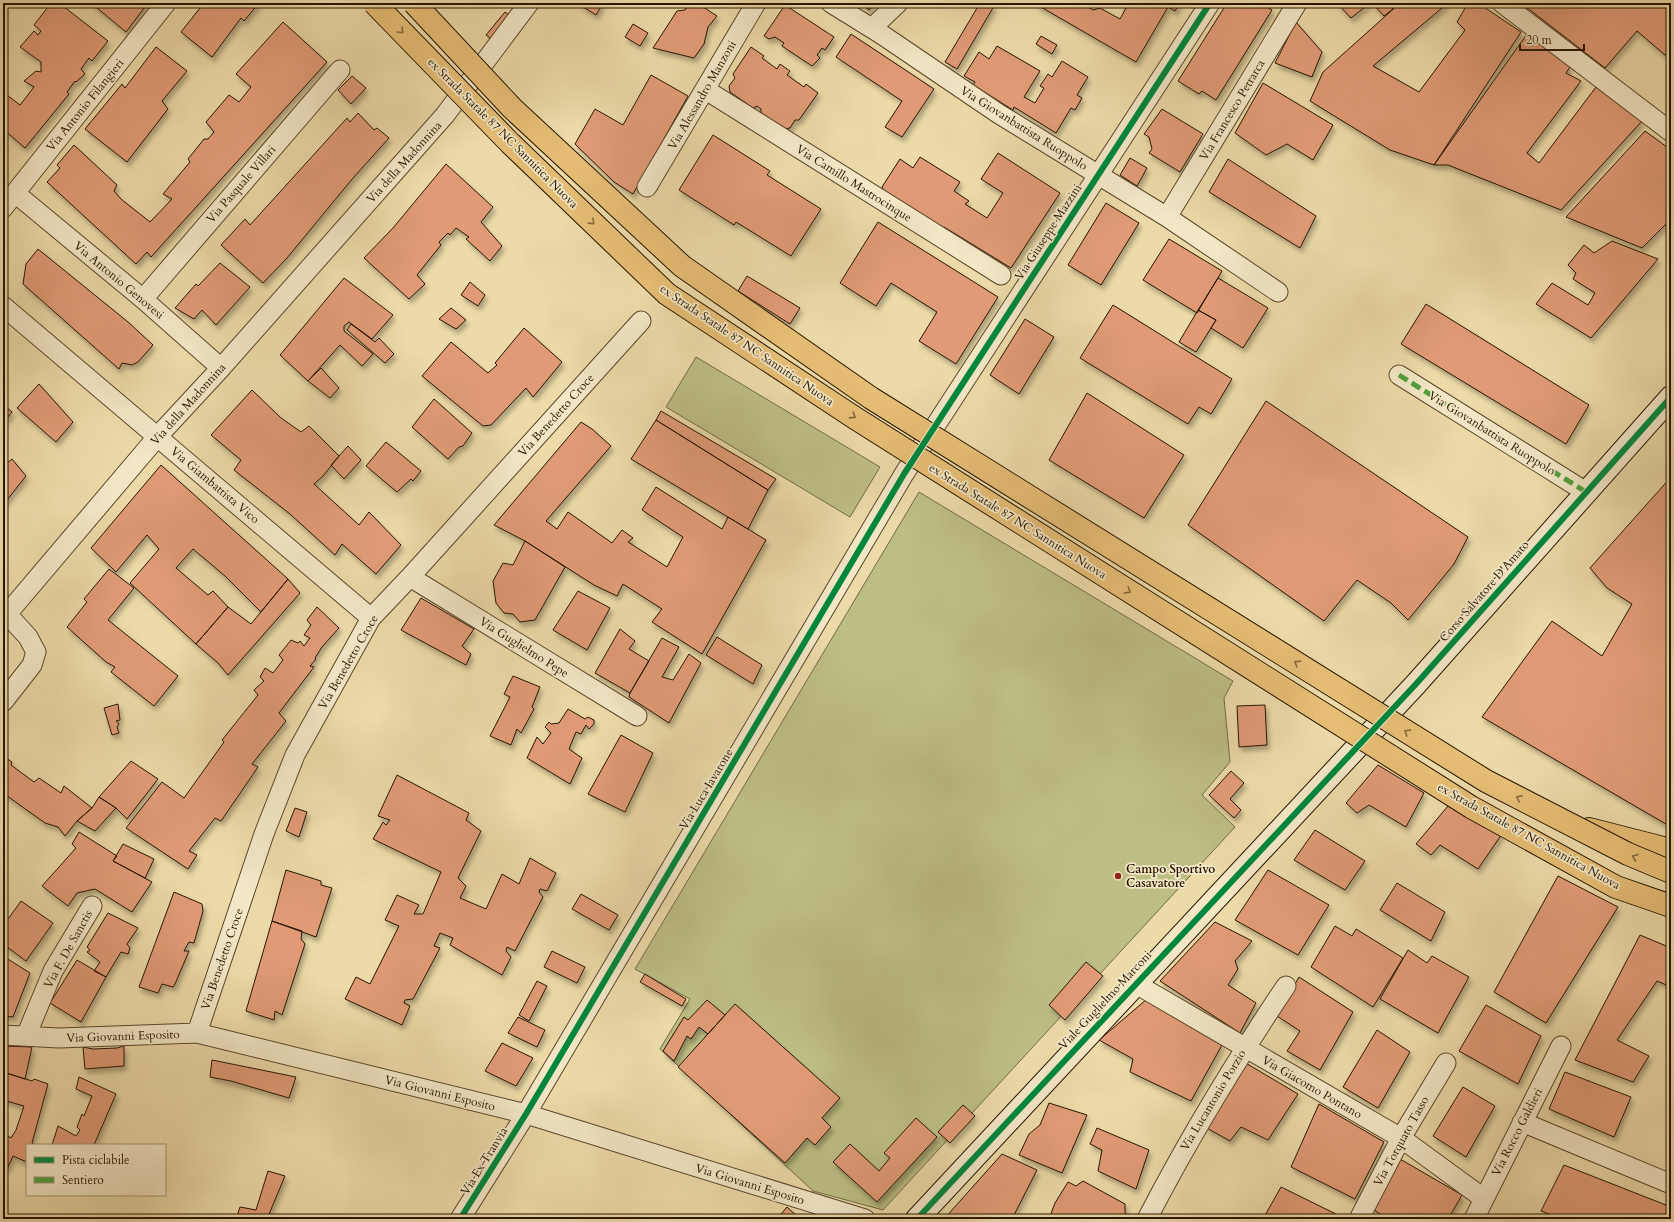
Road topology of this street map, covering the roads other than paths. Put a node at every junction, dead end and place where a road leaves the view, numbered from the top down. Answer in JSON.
{"nodes":[{"id":1,"x":166,"y":3,"type":"edge"},
{"id":2,"x":374,"y":3,"type":"edge"},
{"id":3,"x":414,"y":3,"type":"edge"},
{"id":4,"x":530,"y":3,"type":"edge"},
{"id":5,"x":831,"y":3,"type":"edge"},
{"id":6,"x":898,"y":3,"type":"edge"},
{"id":7,"x":1210,"y":3,"type":"edge"},
{"id":8,"x":1298,"y":3,"type":"edge"},
{"id":9,"x":1502,"y":3,"type":"edge"},
{"id":10,"x":754,"y":4,"type":"edge"},
{"id":11,"x":872,"y":28,"type":"junction"},
{"id":12,"x":340,"y":70,"type":"dead end"},
{"id":13,"x":706,"y":90,"type":"junction"},
{"id":14,"x":1671,"y":132,"type":"edge"},
{"id":15,"x":1098,"y":174,"type":"junction"},
{"id":16,"x":647,"y":188,"type":"dead end"},
{"id":17,"x":15,"y":193,"type":"junction"},
{"id":18,"x":3,"y":208,"type":"edge"},
{"id":19,"x":1167,"y":217,"type":"junction"},
{"id":20,"x":1001,"y":275,"type":"dead end"},
{"id":21,"x":1278,"y":292,"type":"dead end"},
{"id":22,"x":143,"y":299,"type":"junction"},
{"id":23,"x":3,"y":306,"type":"edge"},
{"id":24,"x":641,"y":321,"type":"dead end"},
{"id":25,"x":221,"y":368,"type":"junction"},
{"id":26,"x":1399,"y":375,"type":"dead end"},
{"id":27,"x":1671,"y":397,"type":"edge"},
{"id":28,"x":158,"y":436,"type":"junction"},
{"id":29,"x":904,"y":474,"type":"joint"},
{"id":30,"x":1586,"y":492,"type":"junction"},
{"id":31,"x":410,"y":577,"type":"junction"},
{"id":32,"x":5,"y":616,"type":"edge"},
{"id":33,"x":371,"y":618,"type":"junction"},
{"id":34,"x":3,"y":702,"type":"edge"},
{"id":35,"x":637,"y":716,"type":"dead end"},
{"id":36,"x":1310,"y":797,"type":"joint"},
{"id":37,"x":1574,"y":826,"type":"junction"},
{"id":38,"x":1671,"y":850,"type":"edge"},
{"id":39,"x":1671,"y":872,"type":"edge"},
{"id":40,"x":92,"y":906,"type":"dead end"},
{"id":41,"x":1671,"y":906,"type":"edge"},
{"id":42,"x":1136,"y":984,"type":"junction"},
{"id":43,"x":1286,"y":986,"type":"dead end"},
{"id":44,"x":197,"y":1033,"type":"junction"},
{"id":45,"x":3,"y":1036,"type":"edge"},
{"id":46,"x":26,"y":1036,"type":"junction"},
{"id":47,"x":1561,"y":1046,"type":"dead end"},
{"id":48,"x":1245,"y":1047,"type":"junction"},
{"id":49,"x":1446,"y":1063,"type":"dead end"},
{"id":50,"x":526,"y":1114,"type":"junction"},
{"id":51,"x":1522,"y":1122,"type":"junction"},
{"id":52,"x":1401,"y":1138,"type":"junction"},
{"id":53,"x":1671,"y":1184,"type":"edge"},
{"id":54,"x":1483,"y":1198,"type":"junction"},
{"id":55,"x":460,"y":1219,"type":"edge"},
{"id":56,"x":865,"y":1219,"type":"edge"},
{"id":57,"x":917,"y":1219,"type":"edge"},
{"id":58,"x":1147,"y":1219,"type":"edge"},
{"id":59,"x":1359,"y":1219,"type":"edge"},
{"id":60,"x":1474,"y":1219,"type":"edge"}],
"edges":[{"from":1,"to":17,"type":"street","name":"Via Antonio Filangieri"},
{"from":2,"to":41,"type":"highway","name":"ex Strada Statale 87 NC Sannitica Nuova","one_way":true,"bridge":true},
{"from":37,"to":3,"type":"highway","name":"ex Strada Statale 87 NC Sannitica Nuova","one_way":true,"bridge":true},
{"from":4,"to":25,"type":"street","name":"Via della Madonnina"},
{"from":5,"to":11,"type":"street","name":"Via Giovanbattista Ruoppolo"},
{"from":6,"to":11,"type":"street"},
{"from":7,"to":15,"type":"street","name":"Via Giuseppe Mazzini"},
{"from":8,"to":19,"type":"street","name":"Via Francesco Petrarca"},
{"from":9,"to":14,"type":"street"},
{"from":10,"to":13,"type":"street","name":"Via Alessandro Manzoni"},
{"from":11,"to":15,"type":"street","name":"Via Giovanbattista Ruoppolo"},
{"from":12,"to":22,"type":"street","name":"Via Pasquale Villari"},
{"from":13,"to":16,"type":"street","name":"Via Alessandro Manzoni"},
{"from":13,"to":20,"type":"street","name":"Via Camillo Mastrocinque"},
{"from":15,"to":19,"type":"street","name":"Via Giovanbattista Ruoppolo"},
{"from":15,"to":29,"type":"street","name":"Via Giuseppe Mazzini"},
{"from":17,"to":18,"type":"street","name":"Via Antonio Filangieri"},
{"from":17,"to":22,"type":"street","name":"Via Antonio Genovesi"},
{"from":19,"to":21,"type":"street","name":"Via Giovanbattista Ruoppolo"},
{"from":22,"to":25,"type":"street","name":"Via Antonio Genovesi"},
{"from":23,"to":28,"type":"street","name":"Via Giambattista Vico"},
{"from":24,"to":31,"type":"street","name":"Via Benedetto Croce"},
{"from":25,"to":28,"type":"street","name":"Via della Madonnina"},
{"from":26,"to":30,"type":"street","name":"Via Giovanbattista Ruoppolo"},
{"from":27,"to":30,"type":"street","name":"Corso Salvatore D'Amato"},
{"from":28,"to":32,"type":"street","name":"Via della Madonnina"},
{"from":28,"to":33,"type":"street","name":"Via Giambattista Vico"},
{"from":29,"to":50,"type":"street","name":"Via Luca Iavarone"},
{"from":30,"to":36,"type":"street","name":"Corso Salvatore D'Amato"},
{"from":31,"to":33,"type":"street","name":"Via Benedetto Croce"},
{"from":31,"to":35,"type":"street","name":"Via Guglielmo Pepe"},
{"from":32,"to":34,"type":"street","name":"Via della Madonnina"},
{"from":33,"to":44,"type":"street","name":"Via Benedetto Croce"},
{"from":36,"to":42,"type":"street","name":"Viale Guglielmo Marconi"},
{"from":37,"to":38,"type":"highway","bridge":true},
{"from":39,"to":37,"type":"highway","name":"ex Strada Statale 87 NC Sannitica Nuova","one_way":true,"bridge":true},
{"from":40,"to":46,"type":"street","name":"Via F. De Sanctis"},
{"from":42,"to":48,"type":"street","name":"Via Giacomo Pontano"},
{"from":42,"to":57,"type":"street","name":"Viale Guglielmo Marconi"},
{"from":43,"to":48,"type":"street","name":"Via Lucantonio Porzio"},
{"from":44,"to":46,"type":"street","name":"Via Giovanni Esposito"},
{"from":44,"to":50,"type":"street","name":"Via Giovanni Esposito"},
{"from":45,"to":46,"type":"street","name":"Via Giovanni Esposito"},
{"from":47,"to":51,"type":"street","name":"Via Rocco Galdieri"},
{"from":48,"to":52,"type":"street","name":"Via Giacomo Pontano"},
{"from":48,"to":58,"type":"street","name":"Via Lucantonio Porzio"},
{"from":49,"to":52,"type":"street","name":"Via Torquato Tasso"},
{"from":50,"to":55,"type":"street","name":"Via Ex Tranvia"},
{"from":50,"to":56,"type":"street","name":"Via Giovanni Esposito"},
{"from":51,"to":53,"type":"street"},
{"from":51,"to":54,"type":"street","name":"Via Rocco Galdieri"},
{"from":52,"to":54,"type":"street","name":"Via Giacomo Pontano"},
{"from":52,"to":59,"type":"street","name":"Via Torquato Tasso"},
{"from":54,"to":60,"type":"street","name":"Via Rocco Galdieri"}]}
